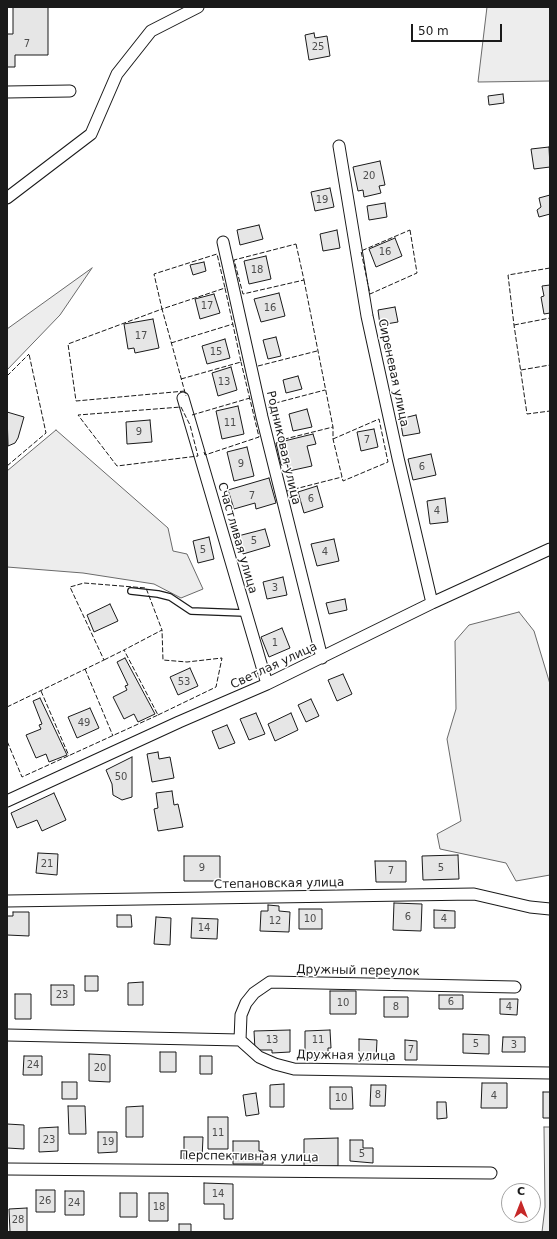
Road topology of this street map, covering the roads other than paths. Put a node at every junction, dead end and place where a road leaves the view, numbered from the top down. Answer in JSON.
{"nodes":[{"id":1,"x":198,"y":7,"type":"edge"},
{"id":2,"x":70,"y":91,"type":"dead end"},
{"id":3,"x":7,"y":92,"type":"edge"},
{"id":4,"x":339,"y":146,"type":"dead end"},
{"id":5,"x":7,"y":198,"type":"edge"},
{"id":6,"x":223,"y":242,"type":"dead end"},
{"id":7,"x":183,"y":398,"type":"dead end"},
{"id":8,"x":550,"y":549,"type":"edge"},
{"id":9,"x":131,"y":591,"type":"dead end"},
{"id":10,"x":432,"y":603,"type":"junction"},
{"id":11,"x":246,"y":612,"type":"junction"},
{"id":12,"x":322,"y":658,"type":"junction"},
{"id":13,"x":267,"y":684,"type":"junction"},
{"id":14,"x":7,"y":801,"type":"edge"},
{"id":15,"x":7,"y":902,"type":"edge"},
{"id":16,"x":550,"y":909,"type":"edge"},
{"id":17,"x":515,"y":987,"type":"dead end"},
{"id":18,"x":7,"y":1035,"type":"edge"},
{"id":19,"x":240,"y":1040,"type":"junction"},
{"id":20,"x":550,"y":1073,"type":"edge"},
{"id":21,"x":7,"y":1168,"type":"edge"},
{"id":22,"x":491,"y":1173,"type":"dead end"}],
"edges":[{"from":1,"to":5,"type":"street"},
{"from":2,"to":3,"type":"street"},
{"from":4,"to":10,"type":"street","name":"Сиреневая улица"},
{"from":6,"to":12,"type":"street","name":"Родниковая улица"},
{"from":7,"to":11,"type":"street","name":"Счастливая улица"},
{"from":8,"to":10,"type":"street","name":"Светлая улица"},
{"from":9,"to":11,"type":"lane"},
{"from":10,"to":12,"type":"street","name":"Светлая улица"},
{"from":11,"to":13,"type":"street","name":"Счастливая улица"},
{"from":12,"to":13,"type":"street","name":"Светлая улица"},
{"from":13,"to":14,"type":"street","name":"Светлая улица"},
{"from":15,"to":16,"type":"street","name":"Степановская улица"},
{"from":17,"to":19,"type":"street","name":"Дружный переулок"},
{"from":18,"to":19,"type":"street"},
{"from":19,"to":20,"type":"street","name":"Дружная улица"},
{"from":21,"to":22,"type":"street","name":"Перспективная улица"}]}
